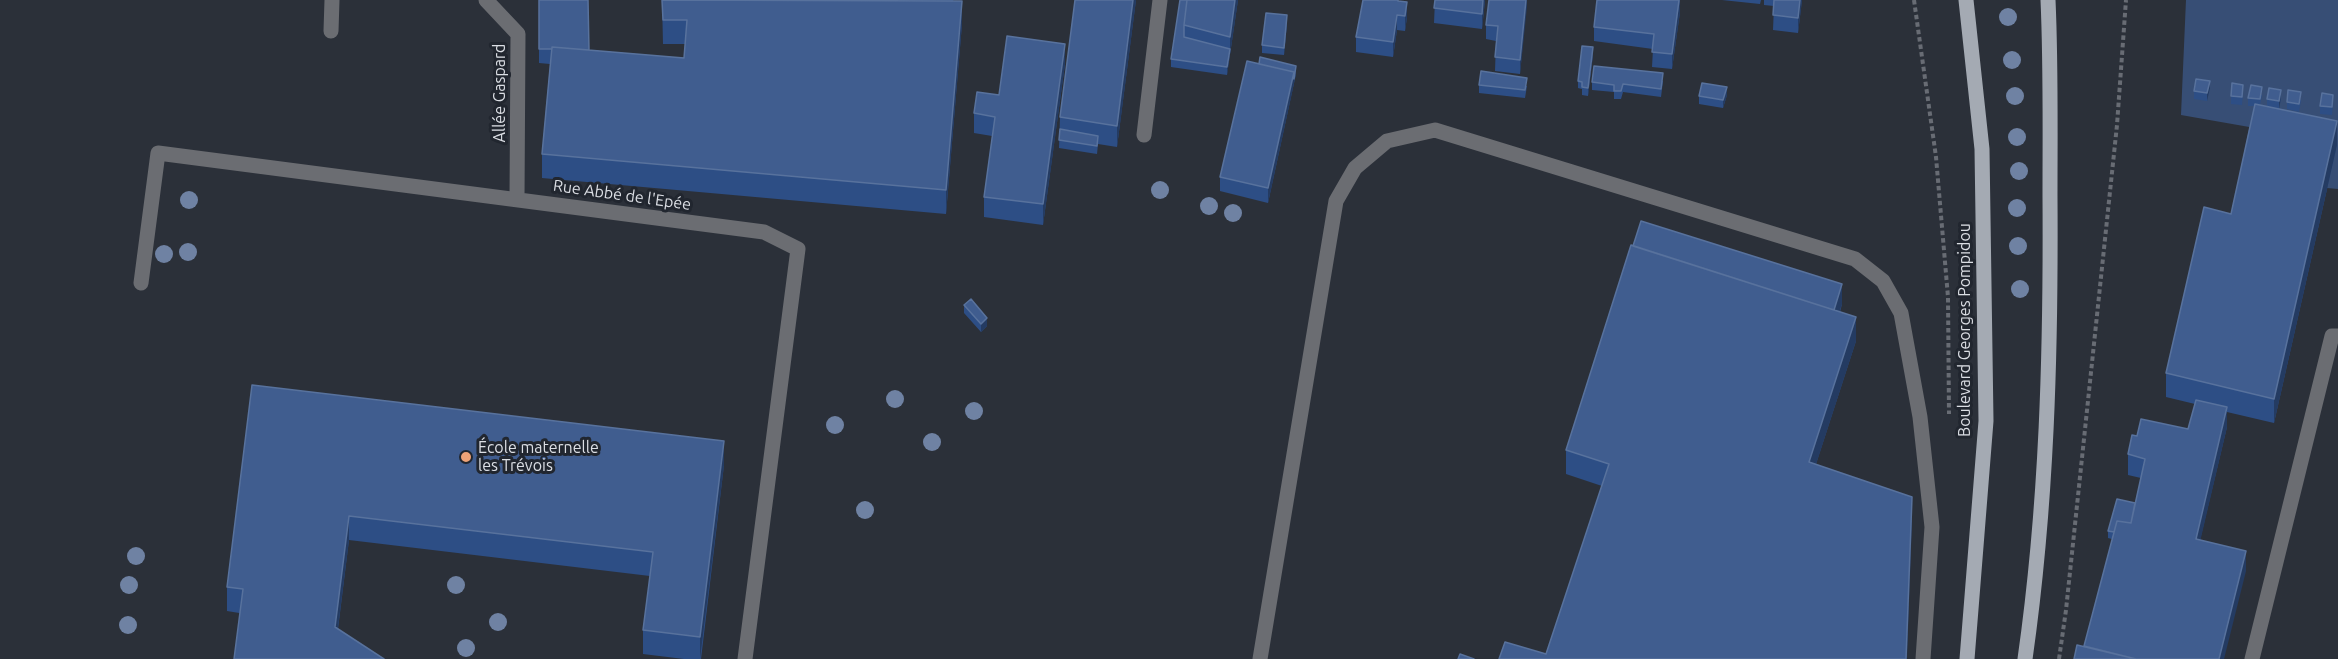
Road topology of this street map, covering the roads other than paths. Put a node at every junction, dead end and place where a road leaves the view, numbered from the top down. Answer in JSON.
{"nodes":[{"id":1,"x":332,"y":0,"type":"edge"},
{"id":2,"x":486,"y":0,"type":"edge"},
{"id":3,"x":1160,"y":0,"type":"edge"},
{"id":4,"x":1965,"y":0,"type":"edge"},
{"id":5,"x":2048,"y":0,"type":"edge"},
{"id":6,"x":331,"y":31,"type":"dead end"},
{"id":7,"x":1144,"y":135,"type":"dead end"},
{"id":8,"x":517,"y":198,"type":"junction"},
{"id":9,"x":141,"y":283,"type":"dead end"},
{"id":10,"x":2338,"y":336,"type":"edge"},
{"id":11,"x":745,"y":659,"type":"edge"},
{"id":12,"x":1260,"y":659,"type":"edge"},
{"id":13,"x":1923,"y":659,"type":"edge"},
{"id":14,"x":1967,"y":659,"type":"edge"},
{"id":15,"x":2025,"y":659,"type":"edge"},
{"id":16,"x":2252,"y":659,"type":"edge"}],
"edges":[{"from":1,"to":6,"type":"street"},
{"from":2,"to":8,"type":"street","name":"Allée Gaspard"},
{"from":3,"to":7,"type":"street"},
{"from":4,"to":14,"type":"main road","name":"Boulevard Georges Pompidou"},
{"from":5,"to":15,"type":"main road"},
{"from":8,"to":9,"type":"street","name":"Rue Abbé de l'Epée"},
{"from":8,"to":11,"type":"street","name":"Rue Abbé de l'Epée"},
{"from":10,"to":16,"type":"street"},
{"from":12,"to":13,"type":"street"}]}
